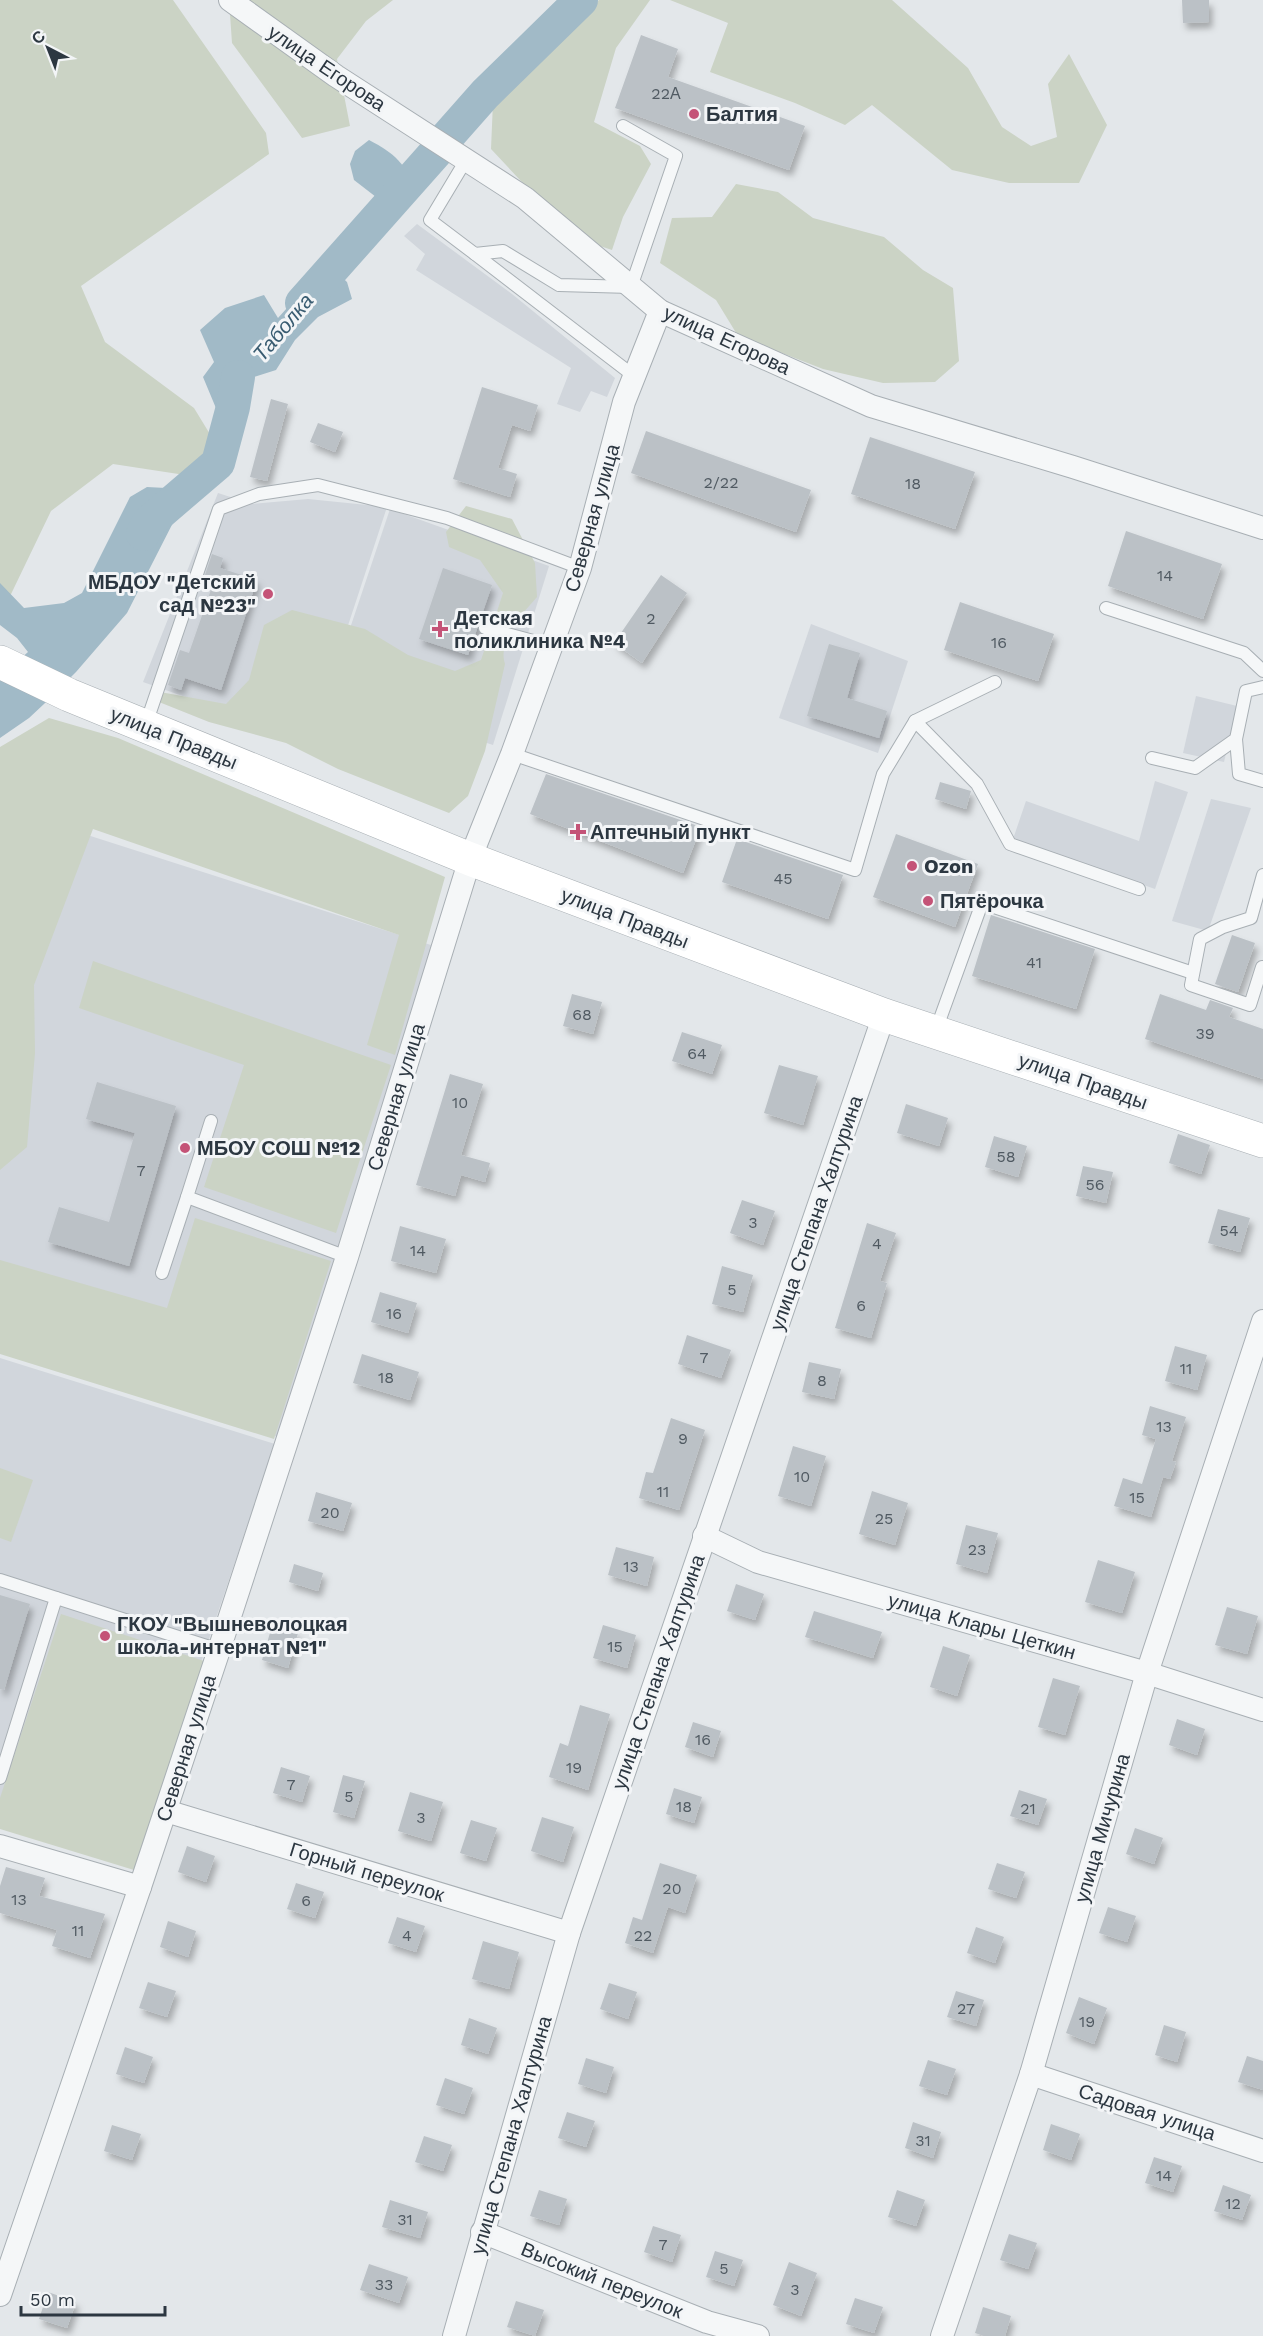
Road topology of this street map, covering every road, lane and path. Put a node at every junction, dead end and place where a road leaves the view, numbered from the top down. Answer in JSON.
{"nodes":[{"id":1,"x":230,"y":0,"type":"edge"},
{"id":2,"x":624,"y":126,"type":"dead end"},
{"id":3,"x":466,"y":160,"type":"junction"},
{"id":4,"x":475,"y":254,"type":"junction"},
{"id":5,"x":631,"y":287,"type":"junction"},
{"id":6,"x":660,"y":311,"type":"junction"},
{"id":7,"x":634,"y":376,"type":"junction"},
{"id":8,"x":1263,"y":528,"type":"edge"},
{"id":9,"x":580,"y":568,"type":"junction"},
{"id":10,"x":1106,"y":608,"type":"dead end"},
{"id":11,"x":485,"y":628,"type":"dead end"},
{"id":12,"x":552,"y":646,"type":"junction"},
{"id":13,"x":0,"y":662,"type":"edge"},
{"id":14,"x":1263,"y":671,"type":"edge"},
{"id":15,"x":995,"y":682,"type":"dead end"},
{"id":16,"x":1263,"y":687,"type":"edge"},
{"id":17,"x":915,"y":721,"type":"junction"},
{"id":18,"x":145,"y":726,"type":"junction"},
{"id":19,"x":1236,"y":739,"type":"junction"},
{"id":20,"x":512,"y":754,"type":"junction"},
{"id":21,"x":1152,"y":758,"type":"dead end"},
{"id":22,"x":1263,"y":782,"type":"edge"},
{"id":23,"x":470,"y":859,"type":"junction"},
{"id":24,"x":1263,"y":875,"type":"edge"},
{"id":25,"x":1139,"y":889,"type":"dead end"},
{"id":26,"x":1262,"y":967,"type":"edge"},
{"id":27,"x":1193,"y":973,"type":"junction"},
{"id":28,"x":885,"y":1015,"type":"junction"},
{"id":29,"x":936,"y":1032,"type":"junction"},
{"id":30,"x":211,"y":1121,"type":"dead end"},
{"id":31,"x":1263,"y":1141,"type":"edge"},
{"id":32,"x":187,"y":1197,"type":"junction"},
{"id":33,"x":347,"y":1257,"type":"junction"},
{"id":34,"x":162,"y":1273,"type":"dead end"},
{"id":35,"x":1263,"y":1321,"type":"edge"},
{"id":36,"x":704,"y":1536,"type":"junction"},
{"id":37,"x":0,"y":1580,"type":"edge"},
{"id":38,"x":56,"y":1598,"type":"junction"},
{"id":39,"x":219,"y":1650,"type":"junction"},
{"id":40,"x":1147,"y":1673,"type":"junction"},
{"id":41,"x":1263,"y":1710,"type":"edge"},
{"id":42,"x":0,"y":1778,"type":"edge"},
{"id":43,"x":166,"y":1811,"type":"junction"},
{"id":44,"x":0,"y":1846,"type":"edge"},
{"id":45,"x":140,"y":1887,"type":"junction"},
{"id":46,"x":569,"y":1933,"type":"junction"},
{"id":47,"x":1031,"y":2074,"type":"junction"},
{"id":48,"x":1263,"y":2151,"type":"edge"},
{"id":49,"x":482,"y":2232,"type":"junction"},
{"id":50,"x":0,"y":2295,"type":"edge"},
{"id":51,"x":454,"y":2336,"type":"edge"},
{"id":52,"x":758,"y":2336,"type":"edge"},
{"id":53,"x":942,"y":2336,"type":"edge"}],
"edges":[{"from":1,"to":3,"type":"street","name":"улица Егорова"},
{"from":2,"to":5,"type":"lane"},
{"from":3,"to":4,"type":"lane"},
{"from":3,"to":5,"type":"street","name":"улица Егорова"},
{"from":4,"to":5,"type":"lane"},
{"from":4,"to":7,"type":"lane"},
{"from":5,"to":6,"type":"street","name":"улица Егорова"},
{"from":6,"to":7,"type":"street","name":"Северная улица"},
{"from":6,"to":8,"type":"street","name":"улица Егорова"},
{"from":7,"to":9,"type":"street","name":"Северная улица"},
{"from":9,"to":12,"type":"street","name":"Северная улица"},
{"from":9,"to":18,"type":"lane"},
{"from":10,"to":14,"type":"lane"},
{"from":11,"to":12,"type":"lane"},
{"from":12,"to":20,"type":"street","name":"Северная улица"},
{"from":13,"to":18,"type":"street","name":"улица Правды"},
{"from":15,"to":17,"type":"lane"},
{"from":16,"to":19,"type":"lane"},
{"from":17,"to":20,"type":"lane"},
{"from":17,"to":25,"type":"lane"},
{"from":18,"to":23,"type":"street","name":"улица Правды"},
{"from":19,"to":21,"type":"lane"},
{"from":19,"to":22,"type":"lane"},
{"from":20,"to":23,"type":"street","name":"Северная улица"},
{"from":23,"to":28,"type":"street","name":"улица Правды"},
{"from":23,"to":33,"type":"street","name":"Северная улица"},
{"from":24,"to":27,"type":"lane"},
{"from":26,"to":27,"type":"lane"},
{"from":27,"to":29,"type":"lane"},
{"from":28,"to":29,"type":"street","name":"улица Правды"},
{"from":28,"to":36,"type":"street","name":"улица Степана Халтурина"},
{"from":29,"to":31,"type":"street","name":"улица Правды"},
{"from":30,"to":32,"type":"lane"},
{"from":32,"to":33,"type":"lane"},
{"from":32,"to":34,"type":"lane"},
{"from":33,"to":39,"type":"street","name":"Северная улица"},
{"from":35,"to":40,"type":"street","name":"улица Мичурина"},
{"from":36,"to":40,"type":"street","name":"улица Клары Цеткин"},
{"from":36,"to":46,"type":"street","name":"улица Степана Халтурина"},
{"from":37,"to":38,"type":"lane"},
{"from":38,"to":39,"type":"lane"},
{"from":38,"to":42,"type":"lane"},
{"from":39,"to":43,"type":"street","name":"Северная улица"},
{"from":40,"to":41,"type":"street","name":"улица Клары Цеткин"},
{"from":40,"to":47,"type":"street","name":"улица Мичурина"},
{"from":43,"to":45,"type":"street","name":"Северная улица"},
{"from":43,"to":46,"type":"street","name":"Горный переулок"},
{"from":44,"to":45,"type":"street"},
{"from":45,"to":50,"type":"street","name":"Северная улица"},
{"from":46,"to":49,"type":"street","name":"улица Степана Халтурина"},
{"from":47,"to":48,"type":"street","name":"Садовая улица"},
{"from":47,"to":53,"type":"street","name":"улица Мичурина"},
{"from":49,"to":51,"type":"street","name":"улица Степана Халтурина"},
{"from":49,"to":52,"type":"street","name":"Высокий переулок"}]}
